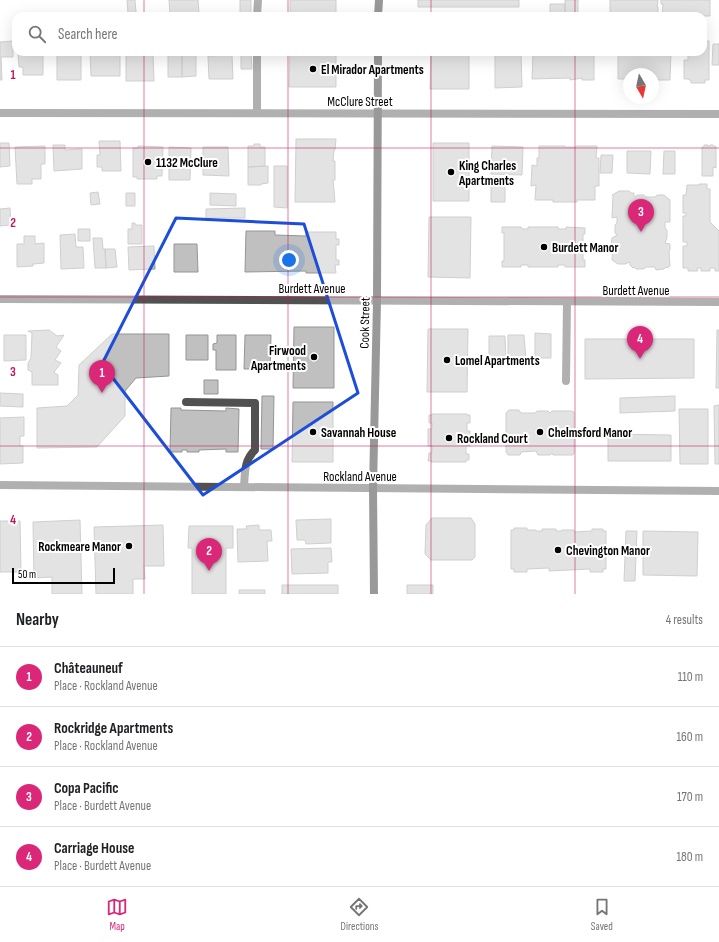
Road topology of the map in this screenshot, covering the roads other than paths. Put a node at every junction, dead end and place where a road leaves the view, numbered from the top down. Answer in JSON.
{"nodes":[{"id":1,"x":258,"y":0,"type":"edge"},
{"id":2,"x":378,"y":0,"type":"edge"},
{"id":3,"x":258,"y":12,"type":"edge"},
{"id":4,"x":378,"y":12,"type":"edge"},
{"id":5,"x":257,"y":56,"type":"edge"},
{"id":6,"x":378,"y":56,"type":"edge"},
{"id":7,"x":0,"y":113,"type":"edge"},
{"id":8,"x":257,"y":113,"type":"junction"},
{"id":9,"x":378,"y":113,"type":"junction"},
{"id":10,"x":719,"y":114,"type":"edge"},
{"id":11,"x":0,"y":299,"type":"edge"},
{"id":12,"x":377,"y":301,"type":"junction"},
{"id":13,"x":567,"y":302,"type":"junction"},
{"id":14,"x":719,"y":302,"type":"edge"},
{"id":15,"x":566,"y":381,"type":"dead end"},
{"id":16,"x":186,"y":402,"type":"dead end"},
{"id":17,"x":0,"y":485,"type":"edge"},
{"id":18,"x":244,"y":487,"type":"junction"},
{"id":19,"x":373,"y":488,"type":"junction"},
{"id":20,"x":719,"y":491,"type":"edge"},
{"id":21,"x":374,"y":594,"type":"edge"}],
"edges":[{"from":1,"to":3,"type":"street"},
{"from":2,"to":4,"type":"main road"},
{"from":5,"to":8,"type":"street"},
{"from":6,"to":9,"type":"main road","name":"Cook Street"},
{"from":7,"to":8,"type":"street","name":"McClure Street"},
{"from":8,"to":9,"type":"street","name":"McClure Street"},
{"from":9,"to":10,"type":"street","name":"McClure Street"},
{"from":9,"to":12,"type":"main road","name":"Cook Street"},
{"from":11,"to":12,"type":"street","name":"Burdett Avenue"},
{"from":12,"to":13,"type":"street","name":"Burdett Avenue"},
{"from":12,"to":19,"type":"main road","name":"Cook Street"},
{"from":13,"to":14,"type":"street","name":"Burdett Avenue"},
{"from":13,"to":15,"type":"street"},
{"from":16,"to":18,"type":"street"},
{"from":17,"to":18,"type":"street","name":"Rockland Avenue"},
{"from":18,"to":19,"type":"street","name":"Rockland Avenue"},
{"from":19,"to":20,"type":"street","name":"Rockland Avenue"},
{"from":19,"to":21,"type":"main road","name":"Cook Street"}]}
